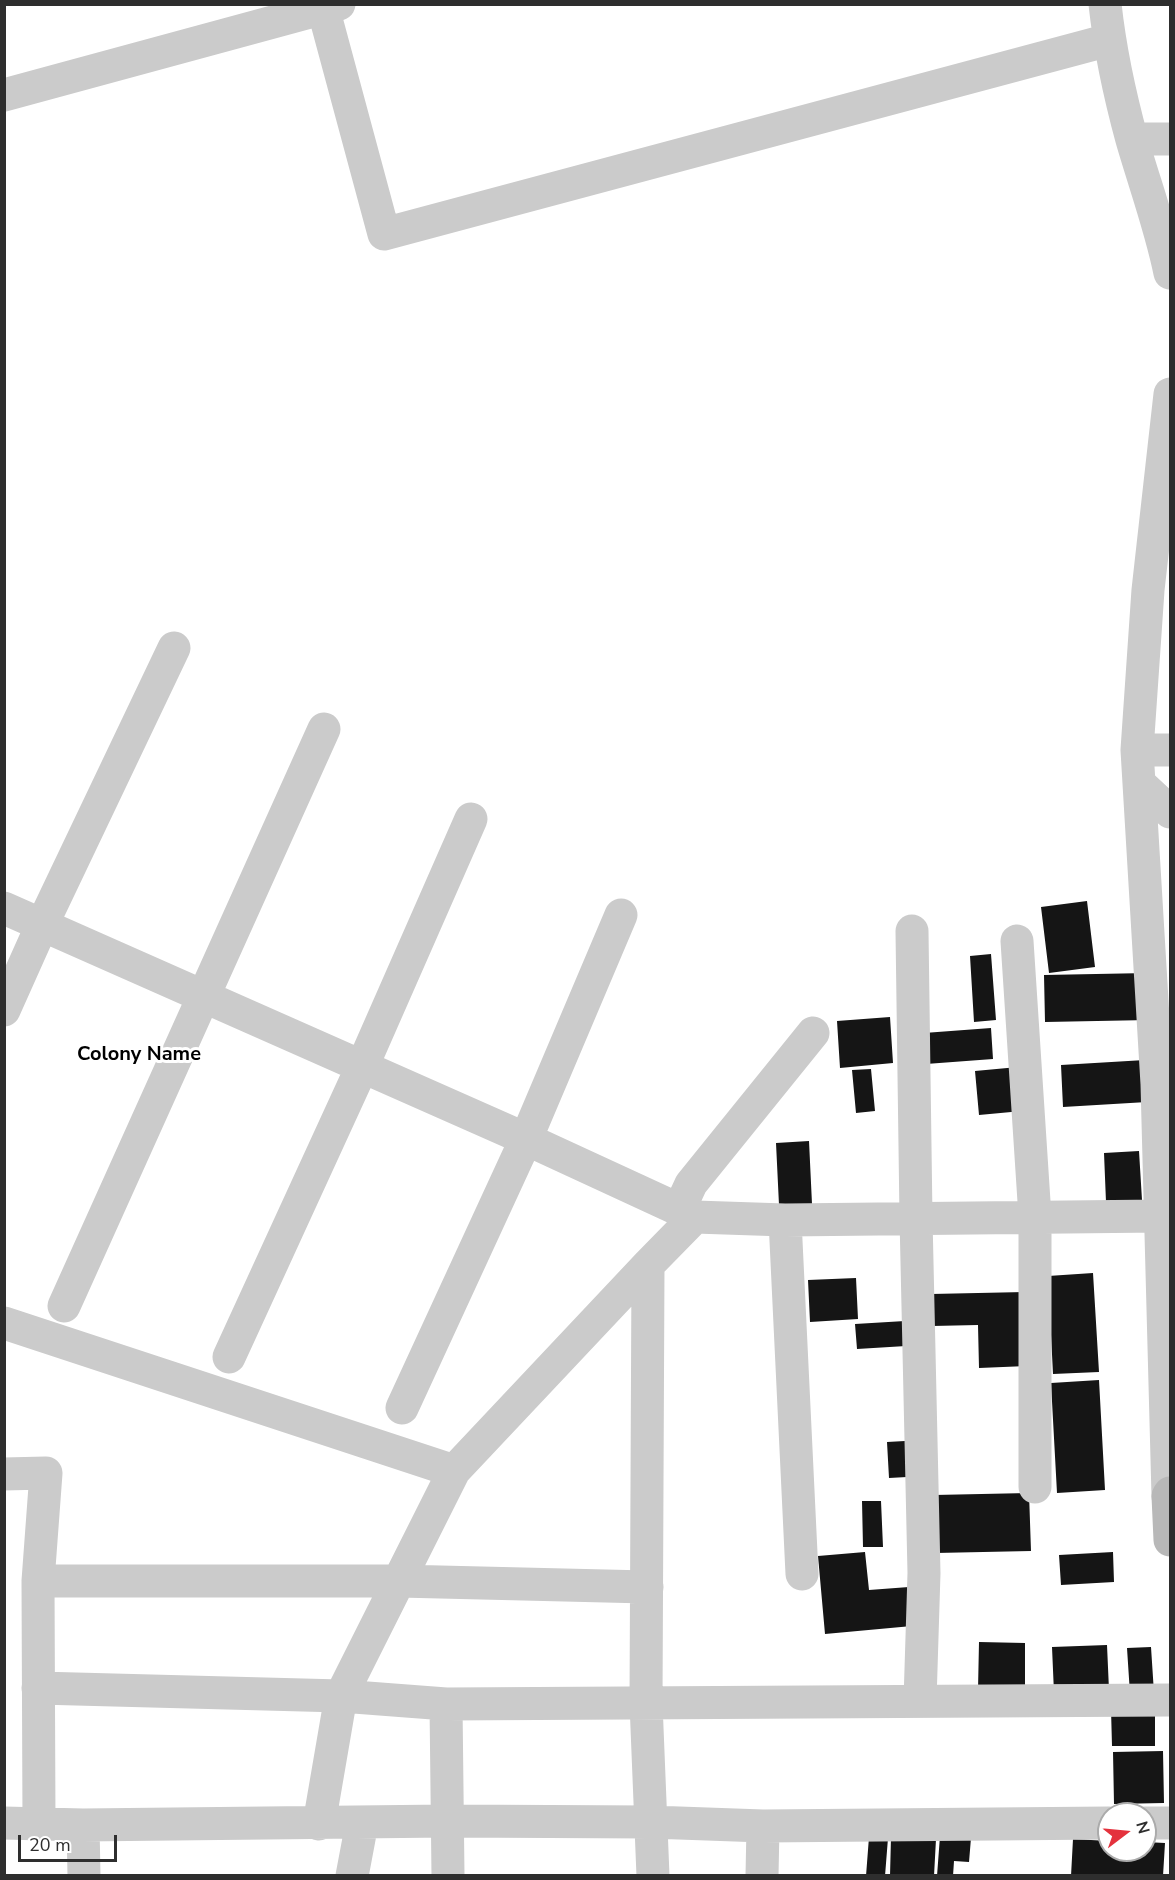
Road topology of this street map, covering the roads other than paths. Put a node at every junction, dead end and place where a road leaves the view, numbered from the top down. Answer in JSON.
{"nodes":[{"id":1,"x":1104,"y":4,"type":"edge"},
{"id":2,"x":328,"y":6,"type":"edge"},
{"id":3,"x":1109,"y":40,"type":"junction"},
{"id":4,"x":4,"y":95,"type":"edge"},
{"id":5,"x":1132,"y":139,"type":"junction"},
{"id":6,"x":1170,"y":139,"type":"edge"},
{"id":7,"x":1170,"y":273,"type":"edge"},
{"id":8,"x":1170,"y":394,"type":"edge"},
{"id":9,"x":1159,"y":590,"type":"edge"},
{"id":10,"x":174,"y":648,"type":"dead end"},
{"id":11,"x":324,"y":729,"type":"dead end"},
{"id":12,"x":1137,"y":750,"type":"junction"},
{"id":13,"x":1170,"y":750,"type":"edge"},
{"id":14,"x":1139,"y":783,"type":"junction"},
{"id":15,"x":1170,"y":812,"type":"edge"},
{"id":16,"x":471,"y":819,"type":"dead end"},
{"id":17,"x":4,"y":908,"type":"edge"},
{"id":18,"x":621,"y":915,"type":"dead end"},
{"id":19,"x":42,"y":926,"type":"junction"},
{"id":20,"x":912,"y":932,"type":"dead end"},
{"id":21,"x":1017,"y":941,"type":"dead end"},
{"id":22,"x":204,"y":998,"type":"junction"},
{"id":23,"x":4,"y":1010,"type":"edge"},
{"id":24,"x":813,"y":1033,"type":"dead end"},
{"id":25,"x":362,"y":1067,"type":"junction"},
{"id":26,"x":1164,"y":1084,"type":"edge"},
{"id":27,"x":526,"y":1139,"type":"junction"},
{"id":28,"x":687,"y":1214,"type":"junction"},
{"id":29,"x":1160,"y":1216,"type":"junction"},
{"id":30,"x":1035,"y":1217,"type":"junction"},
{"id":31,"x":916,"y":1218,"type":"junction"},
{"id":32,"x":785,"y":1220,"type":"junction"},
{"id":33,"x":648,"y":1265,"type":"junction"},
{"id":34,"x":64,"y":1306,"type":"dead end"},
{"id":35,"x":4,"y":1323,"type":"edge"},
{"id":36,"x":229,"y":1357,"type":"dead end"},
{"id":37,"x":402,"y":1408,"type":"dead end"},
{"id":38,"x":454,"y":1471,"type":"junction"},
{"id":39,"x":4,"y":1474,"type":"edge"},
{"id":40,"x":1035,"y":1487,"type":"dead end"},
{"id":41,"x":1169,"y":1494,"type":"edge"},
{"id":42,"x":1170,"y":1540,"type":"edge"},
{"id":43,"x":802,"y":1574,"type":"dead end"},
{"id":44,"x":38,"y":1581,"type":"junction"},
{"id":45,"x":399,"y":1581,"type":"junction"},
{"id":46,"x":647,"y":1587,"type":"junction"},
{"id":47,"x":38,"y":1688,"type":"junction"},
{"id":48,"x":341,"y":1696,"type":"junction"},
{"id":49,"x":1170,"y":1700,"type":"edge"},
{"id":50,"x":920,"y":1701,"type":"junction"},
{"id":51,"x":646,"y":1703,"type":"junction"},
{"id":52,"x":446,"y":1704,"type":"junction"},
{"id":53,"x":447,"y":1821,"type":"junction"},
{"id":54,"x":4,"y":1822,"type":"edge"},
{"id":55,"x":651,"y":1822,"type":"junction"},
{"id":56,"x":39,"y":1823,"type":"junction"},
{"id":57,"x":362,"y":1823,"type":"junction"},
{"id":58,"x":1097,"y":1823,"type":"edge"},
{"id":59,"x":319,"y":1824,"type":"junction"},
{"id":60,"x":83,"y":1825,"type":"junction"},
{"id":61,"x":763,"y":1826,"type":"junction"},
{"id":62,"x":84,"y":1875,"type":"edge"},
{"id":63,"x":352,"y":1875,"type":"edge"},
{"id":64,"x":448,"y":1875,"type":"edge"},
{"id":65,"x":653,"y":1875,"type":"edge"},
{"id":66,"x":762,"y":1875,"type":"edge"}],
"edges":[{"from":1,"to":3,"type":"street"},
{"from":2,"to":3,"type":"street"},
{"from":2,"to":4,"type":"street"},
{"from":3,"to":5,"type":"street"},
{"from":5,"to":6,"type":"street"},
{"from":5,"to":7,"type":"street"},
{"from":8,"to":9,"type":"street"},
{"from":9,"to":12,"type":"street"},
{"from":10,"to":19,"type":"street"},
{"from":11,"to":22,"type":"street"},
{"from":12,"to":13,"type":"street"},
{"from":12,"to":14,"type":"street"},
{"from":14,"to":15,"type":"street"},
{"from":14,"to":26,"type":"street"},
{"from":16,"to":25,"type":"street"},
{"from":17,"to":19,"type":"street"},
{"from":18,"to":27,"type":"street"},
{"from":19,"to":22,"type":"street"},
{"from":19,"to":23,"type":"street"},
{"from":20,"to":31,"type":"street"},
{"from":21,"to":30,"type":"street"},
{"from":22,"to":25,"type":"street"},
{"from":22,"to":34,"type":"street"},
{"from":24,"to":28,"type":"street"},
{"from":25,"to":27,"type":"street"},
{"from":25,"to":36,"type":"street"},
{"from":26,"to":29,"type":"street"},
{"from":27,"to":28,"type":"street"},
{"from":27,"to":37,"type":"street"},
{"from":28,"to":32,"type":"street"},
{"from":28,"to":33,"type":"street"},
{"from":29,"to":30,"type":"street"},
{"from":29,"to":41,"type":"street"},
{"from":30,"to":31,"type":"street"},
{"from":30,"to":40,"type":"street"},
{"from":31,"to":32,"type":"street"},
{"from":31,"to":50,"type":"street"},
{"from":32,"to":43,"type":"street"},
{"from":33,"to":38,"type":"street"},
{"from":33,"to":46,"type":"street"},
{"from":35,"to":38,"type":"street"},
{"from":38,"to":45,"type":"street"},
{"from":39,"to":44,"type":"street"},
{"from":41,"to":42,"type":"street"},
{"from":44,"to":45,"type":"street"},
{"from":44,"to":47,"type":"street"},
{"from":45,"to":46,"type":"street"},
{"from":45,"to":48,"type":"street"},
{"from":46,"to":51,"type":"street"},
{"from":47,"to":48,"type":"street"},
{"from":47,"to":56,"type":"street"},
{"from":48,"to":52,"type":"street"},
{"from":48,"to":59,"type":"street"},
{"from":49,"to":50,"type":"street"},
{"from":50,"to":51,"type":"street"},
{"from":51,"to":52,"type":"street"},
{"from":51,"to":55,"type":"street"},
{"from":52,"to":53,"type":"street"},
{"from":53,"to":55,"type":"street"},
{"from":53,"to":57,"type":"street"},
{"from":53,"to":64,"type":"street"},
{"from":54,"to":56,"type":"street"},
{"from":55,"to":61,"type":"street"},
{"from":55,"to":65,"type":"street"},
{"from":56,"to":60,"type":"street"},
{"from":57,"to":59,"type":"street"},
{"from":57,"to":63,"type":"street"},
{"from":58,"to":61,"type":"street"},
{"from":59,"to":60,"type":"street"},
{"from":60,"to":62,"type":"street"},
{"from":61,"to":66,"type":"street"}]}
